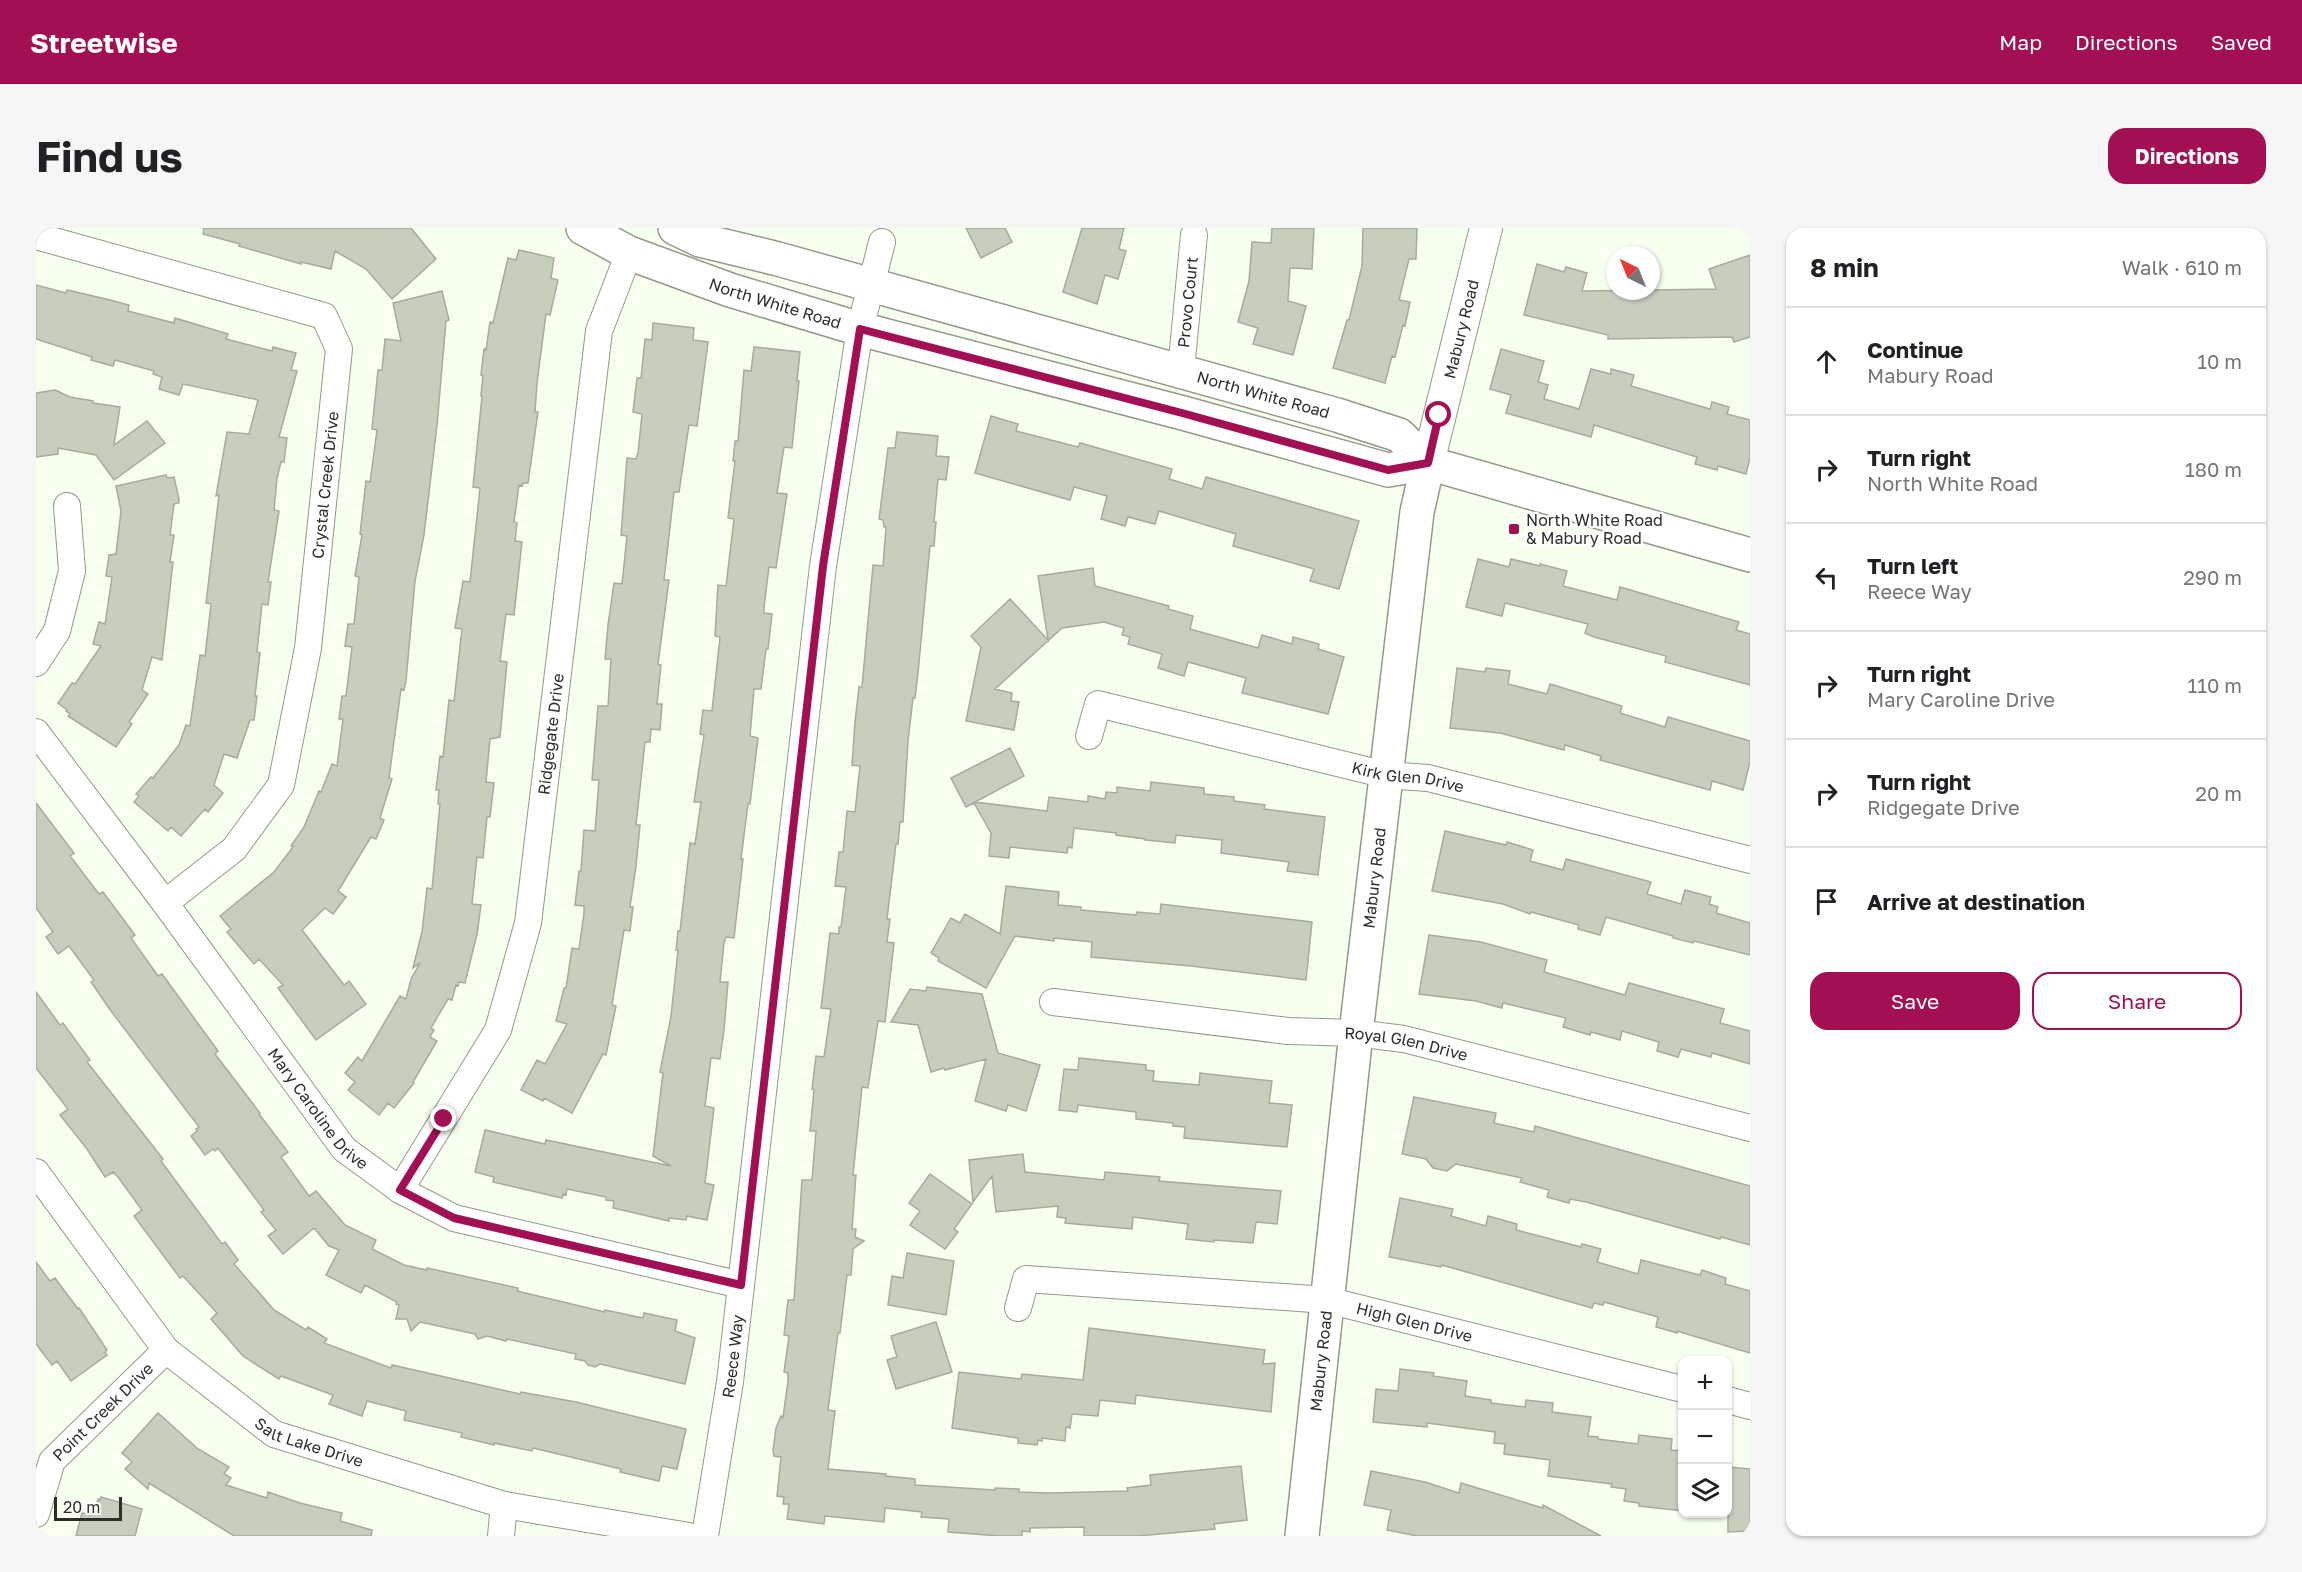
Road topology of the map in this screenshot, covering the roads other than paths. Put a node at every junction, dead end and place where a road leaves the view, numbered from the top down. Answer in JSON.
{"nodes":[{"id":1,"x":583,"y":228,"type":"edge"},
{"id":2,"x":675,"y":228,"type":"edge"},
{"id":3,"x":1486,"y":228,"type":"edge"},
{"id":4,"x":1194,"y":235,"type":"dead end"},
{"id":5,"x":36,"y":236,"type":"edge"},
{"id":6,"x":882,"y":242,"type":"dead end"},
{"id":7,"x":629,"y":253,"type":"junction"},
{"id":8,"x":870,"y":286,"type":"junction"},
{"id":9,"x":860,"y":329,"type":"junction"},
{"id":10,"x":1181,"y":370,"type":"junction"},
{"id":11,"x":1428,"y":463,"type":"junction"},
{"id":12,"x":67,"y":506,"type":"dead end"},
{"id":13,"x":1750,"y":555,"type":"edge"},
{"id":14,"x":36,"y":663,"type":"edge"},
{"id":15,"x":36,"y":732,"type":"edge"},
{"id":16,"x":1089,"y":736,"type":"dead end"},
{"id":17,"x":1386,"y":775,"type":"junction"},
{"id":18,"x":1750,"y":860,"type":"edge"},
{"id":19,"x":165,"y":903,"type":"junction"},
{"id":20,"x":1053,"y":1002,"type":"dead end"},
{"id":21,"x":1356,"y":1033,"type":"junction"},
{"id":22,"x":1750,"y":1128,"type":"edge"},
{"id":23,"x":36,"y":1172,"type":"edge"},
{"id":24,"x":400,"y":1190,"type":"junction"},
{"id":25,"x":741,"y":1285,"type":"junction"},
{"id":26,"x":1327,"y":1300,"type":"junction"},
{"id":27,"x":1018,"y":1308,"type":"dead end"},
{"id":28,"x":166,"y":1350,"type":"junction"},
{"id":29,"x":1678,"y":1388,"type":"edge"},
{"id":30,"x":1732,"y":1401,"type":"edge"},
{"id":31,"x":1750,"y":1406,"type":"edge"},
{"id":32,"x":504,"y":1505,"type":"junction"},
{"id":33,"x":36,"y":1514,"type":"edge"},
{"id":34,"x":501,"y":1536,"type":"edge"},
{"id":35,"x":689,"y":1536,"type":"edge"},
{"id":36,"x":705,"y":1536,"type":"edge"},
{"id":37,"x":1302,"y":1536,"type":"edge"}],
"edges":[{"from":1,"to":7,"type":"main road","name":"North White Road"},
{"from":2,"to":8,"type":"main road","name":"North White Road"},
{"from":3,"to":11,"type":"street","name":"Mabury Road"},
{"from":4,"to":10,"type":"street","name":"Provo Court"},
{"from":5,"to":19,"type":"street","name":"Crystal Creek Drive"},
{"from":6,"to":8,"type":"street","name":"Reece Way"},
{"from":7,"to":9,"type":"main road","name":"North White Road"},
{"from":7,"to":24,"type":"street","name":"Ridgegate Drive"},
{"from":8,"to":9,"type":"street","name":"Reece Way"},
{"from":8,"to":10,"type":"main road","name":"North White Road"},
{"from":9,"to":11,"type":"main road","name":"North White Road"},
{"from":9,"to":25,"type":"street","name":"Reece Way"},
{"from":10,"to":11,"type":"main road","name":"North White Road"},
{"from":11,"to":13,"type":"main road","name":"North White Road"},
{"from":11,"to":17,"type":"main road","name":"Mabury Road"},
{"from":12,"to":14,"type":"street"},
{"from":15,"to":19,"type":"street","name":"Mary Caroline Drive"},
{"from":16,"to":17,"type":"street","name":"Kirk Glen Drive"},
{"from":17,"to":18,"type":"street","name":"Kirk Glen Drive"},
{"from":17,"to":21,"type":"main road","name":"Mabury Road"},
{"from":19,"to":24,"type":"street","name":"Mary Caroline Drive"},
{"from":20,"to":21,"type":"street","name":"Royal Glen Drive"},
{"from":21,"to":22,"type":"street","name":"Royal Glen Drive"},
{"from":21,"to":26,"type":"main road","name":"Mabury Road"},
{"from":23,"to":28,"type":"street","name":"Salt Lake Drive"},
{"from":24,"to":25,"type":"street","name":"Mary Caroline Drive"},
{"from":25,"to":36,"type":"street","name":"Reece Way"},
{"from":26,"to":27,"type":"street","name":"High Glen Drive"},
{"from":26,"to":29,"type":"street","name":"High Glen Drive"},
{"from":26,"to":37,"type":"main road","name":"Mabury Road"},
{"from":28,"to":32,"type":"street","name":"Salt Lake Drive"},
{"from":28,"to":33,"type":"street","name":"Point Creek Drive"},
{"from":30,"to":31,"type":"street"},
{"from":32,"to":34,"type":"street"},
{"from":32,"to":35,"type":"street","name":"Salt Lake Drive"}]}
